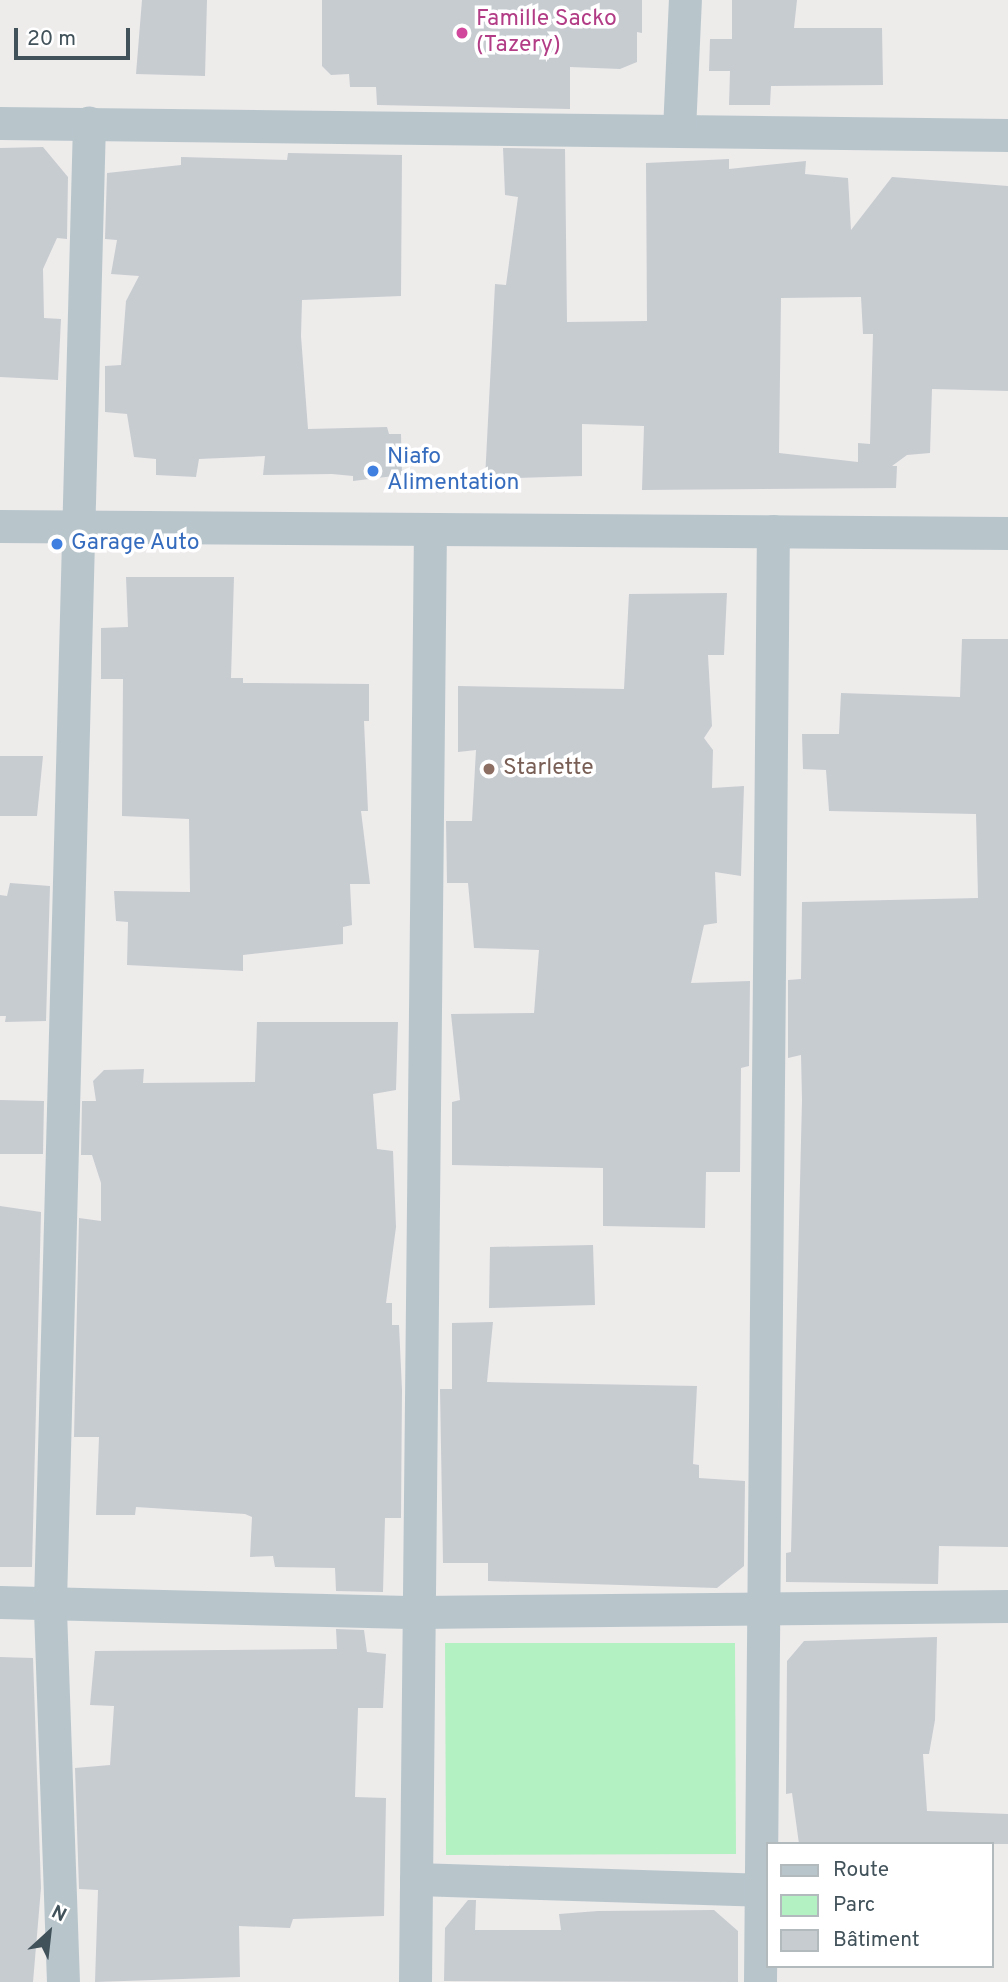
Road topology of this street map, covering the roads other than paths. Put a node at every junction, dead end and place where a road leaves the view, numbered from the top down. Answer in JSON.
{"nodes":[{"id":1,"x":685,"y":0,"type":"edge"},
{"id":2,"x":0,"y":123,"type":"edge"},
{"id":3,"x":89,"y":123,"type":"junction"},
{"id":4,"x":679,"y":130,"type":"junction"},
{"id":5,"x":1008,"y":135,"type":"edge"},
{"id":6,"x":0,"y":526,"type":"edge"},
{"id":7,"x":75,"y":527,"type":"junction"},
{"id":8,"x":430,"y":530,"type":"junction"},
{"id":9,"x":773,"y":531,"type":"junction"},
{"id":10,"x":1008,"y":533,"type":"edge"},
{"id":11,"x":0,"y":1602,"type":"edge"},
{"id":12,"x":50,"y":1602,"type":"junction"},
{"id":13,"x":1008,"y":1606,"type":"edge"},
{"id":14,"x":763,"y":1608,"type":"junction"},
{"id":15,"x":419,"y":1612,"type":"junction"},
{"id":16,"x":416,"y":1879,"type":"junction"},
{"id":17,"x":760,"y":1890,"type":"junction"},
{"id":18,"x":63,"y":1982,"type":"edge"},
{"id":19,"x":415,"y":1982,"type":"edge"},
{"id":20,"x":760,"y":1982,"type":"edge"}],
"edges":[{"from":1,"to":4,"type":"street"},
{"from":2,"to":3,"type":"street"},
{"from":3,"to":4,"type":"street"},
{"from":3,"to":7,"type":"street"},
{"from":4,"to":5,"type":"street"},
{"from":6,"to":7,"type":"street"},
{"from":7,"to":8,"type":"street"},
{"from":7,"to":12,"type":"street"},
{"from":8,"to":9,"type":"street"},
{"from":8,"to":15,"type":"street"},
{"from":9,"to":10,"type":"street"},
{"from":9,"to":14,"type":"street"},
{"from":11,"to":12,"type":"street"},
{"from":12,"to":15,"type":"street"},
{"from":12,"to":18,"type":"street"},
{"from":13,"to":14,"type":"street"},
{"from":14,"to":15,"type":"street"},
{"from":14,"to":17,"type":"street"},
{"from":15,"to":16,"type":"street"},
{"from":16,"to":17,"type":"street"},
{"from":16,"to":19,"type":"street"},
{"from":17,"to":20,"type":"street"}]}
